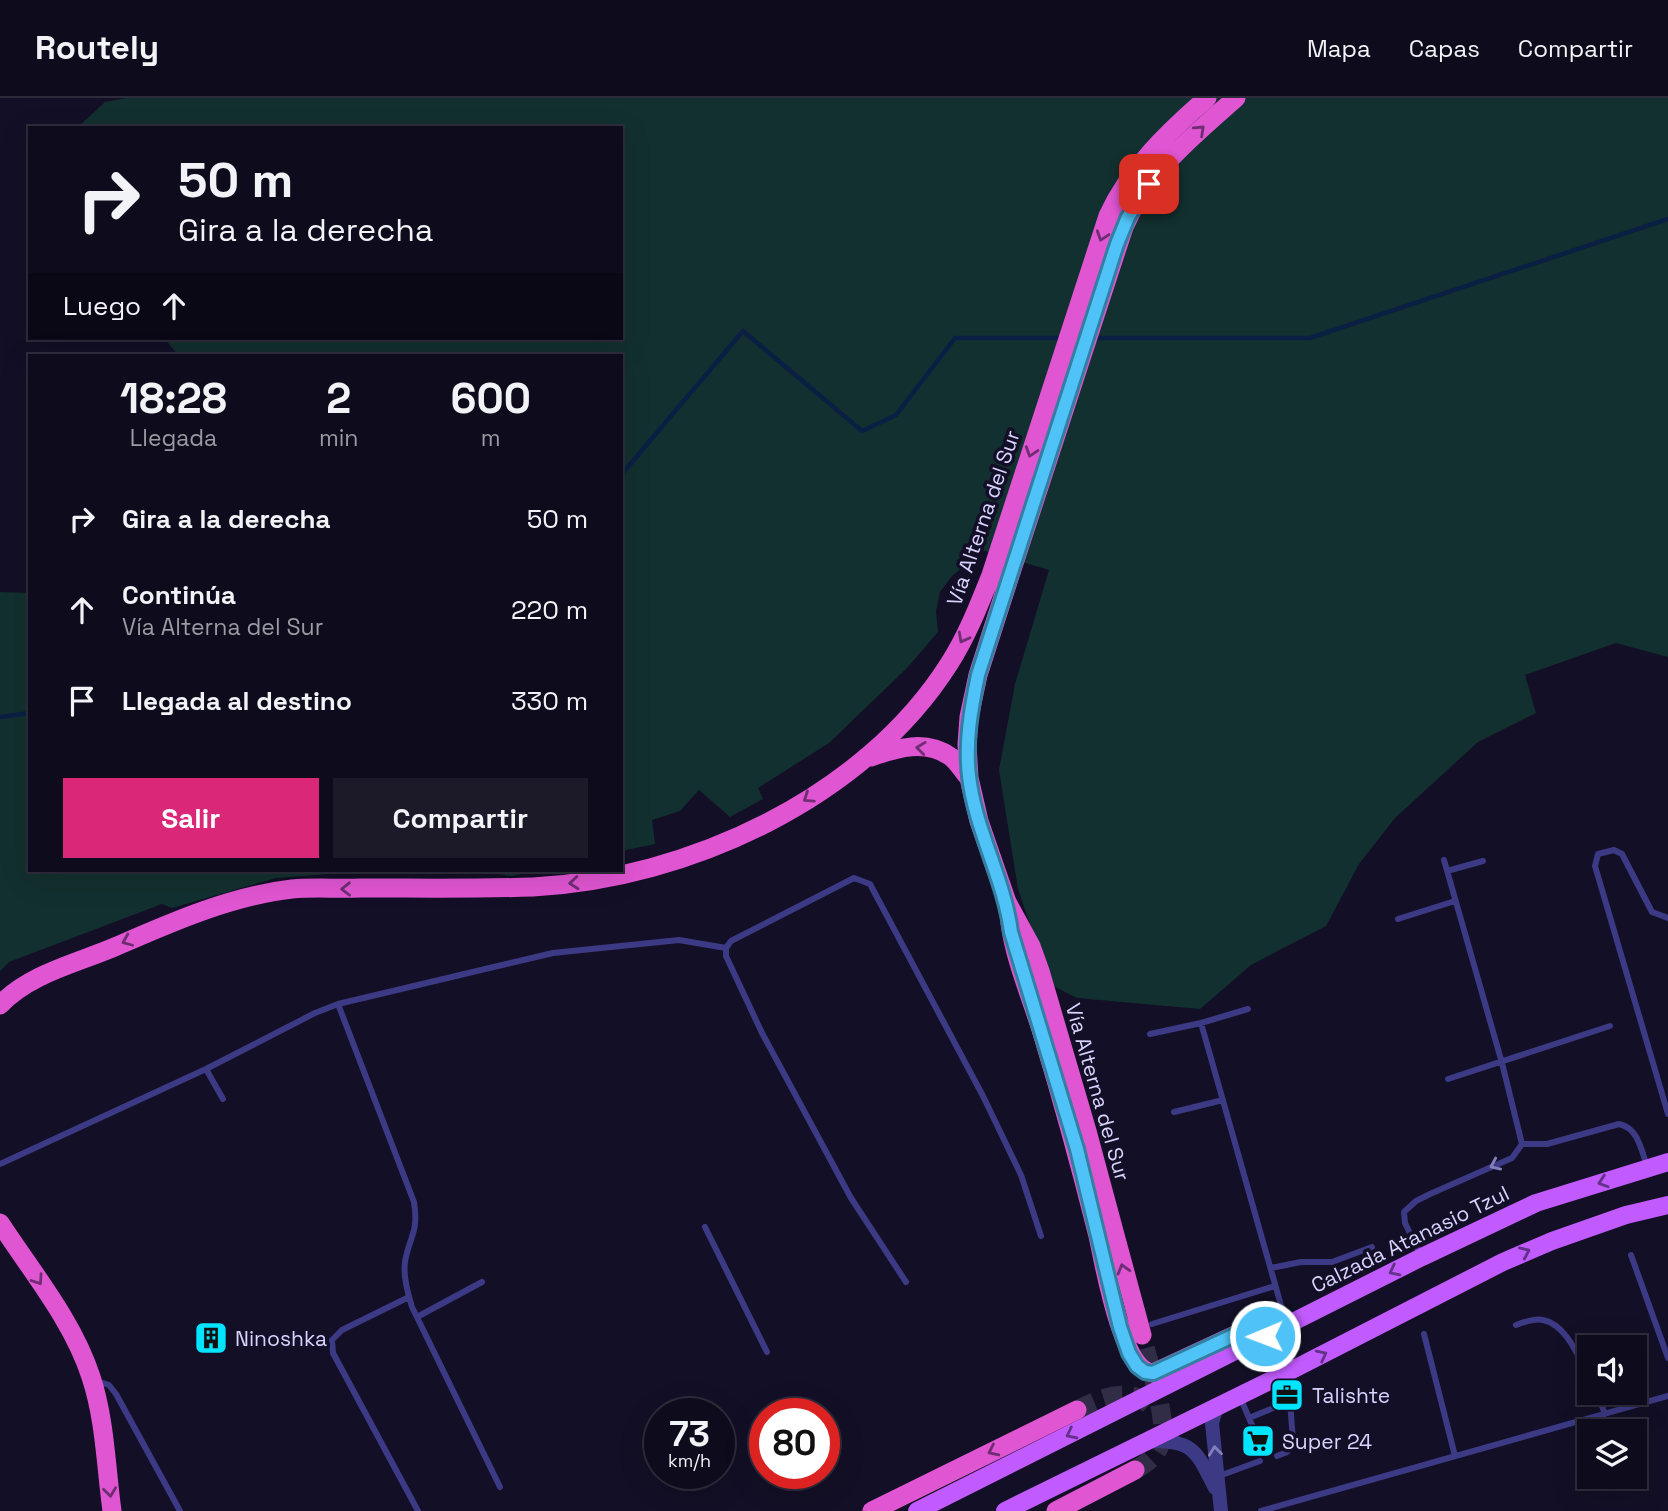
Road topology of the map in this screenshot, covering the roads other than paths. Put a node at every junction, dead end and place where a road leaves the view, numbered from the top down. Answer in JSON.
{"nodes":[{"id":1,"x":1208,"y":98,"type":"edge"},
{"id":2,"x":1236,"y":98,"type":"edge"},
{"id":3,"x":1000,"y":577,"type":"junction"},
{"id":4,"x":864,"y":760,"type":"junction"},
{"id":5,"x":969,"y":778,"type":"junction"},
{"id":6,"x":1444,"y":860,"type":"dead end"},
{"id":7,"x":1483,"y":861,"type":"dead end"},
{"id":8,"x":1447,"y":871,"type":"junction"},
{"id":9,"x":1455,"y":901,"type":"junction"},
{"id":10,"x":1007,"y":902,"type":"junction"},
{"id":11,"x":1668,"y":918,"type":"edge"},
{"id":12,"x":1398,"y":919,"type":"dead end"},
{"id":13,"x":726,"y":947,"type":"junction"},
{"id":14,"x":338,"y":1004,"type":"junction"},
{"id":15,"x":0,"y":1005,"type":"edge"},
{"id":16,"x":1248,"y":1009,"type":"dead end"},
{"id":17,"x":1202,"y":1023,"type":"junction"},
{"id":18,"x":1611,"y":1026,"type":"dead end"},
{"id":19,"x":1150,"y":1034,"type":"dead end"},
{"id":20,"x":1502,"y":1063,"type":"junction"},
{"id":21,"x":206,"y":1069,"type":"junction"},
{"id":22,"x":1448,"y":1079,"type":"dead end"},
{"id":23,"x":223,"y":1099,"type":"dead end"},
{"id":24,"x":1223,"y":1100,"type":"junction"},
{"id":25,"x":1174,"y":1112,"type":"dead end"},
{"id":26,"x":1668,"y":1114,"type":"edge"},
{"id":27,"x":1522,"y":1144,"type":"junction"},
{"id":28,"x":1668,"y":1162,"type":"edge"},
{"id":29,"x":0,"y":1164,"type":"edge"},
{"id":30,"x":1647,"y":1167,"type":"junction"},
{"id":31,"x":1668,"y":1205,"type":"edge"},
{"id":32,"x":0,"y":1223,"type":"edge"},
{"id":33,"x":705,"y":1227,"type":"dead end"},
{"id":34,"x":1041,"y":1236,"type":"dead end"},
{"id":35,"x":1372,"y":1248,"type":"dead end"},
{"id":36,"x":1631,"y":1255,"type":"dead end"},
{"id":37,"x":1422,"y":1257,"type":"junction"},
{"id":38,"x":1271,"y":1268,"type":"junction"},
{"id":39,"x":482,"y":1282,"type":"dead end"},
{"id":40,"x":906,"y":1282,"type":"dead end"},
{"id":41,"x":1275,"y":1286,"type":"junction"},
{"id":42,"x":409,"y":1297,"type":"junction"},
{"id":43,"x":417,"y":1317,"type":"junction"},
{"id":44,"x":1286,"y":1325,"type":"junction"},
{"id":45,"x":1516,"y":1325,"type":"dead end"},
{"id":46,"x":1147,"y":1329,"type":"joint"},
{"id":47,"x":1424,"y":1334,"type":"dead end"},
{"id":48,"x":1265,"y":1336,"type":"junction"},
{"id":49,"x":766,"y":1352,"type":"dead end"},
{"id":50,"x":1577,"y":1356,"type":"edge"},
{"id":51,"x":1668,"y":1358,"type":"edge"},
{"id":52,"x":1294,"y":1369,"type":"junction"},
{"id":53,"x":92,"y":1379,"type":"junction"},
{"id":54,"x":1239,"y":1395,"type":"junction"},
{"id":55,"x":1668,"y":1396,"type":"edge"},
{"id":56,"x":1290,"y":1401,"type":"junction"},
{"id":57,"x":1602,"y":1405,"type":"edge"},
{"id":58,"x":1216,"y":1406,"type":"junction"},
{"id":59,"x":1077,"y":1410,"type":"tunnel mouth"},
{"id":60,"x":1605,"y":1414,"type":"junction"},
{"id":61,"x":1249,"y":1418,"type":"junction"},
{"id":62,"x":1258,"y":1439,"type":"dead end"},
{"id":63,"x":1145,"y":1441,"type":"junction"},
{"id":64,"x":1277,"y":1456,"type":"dead end"},
{"id":65,"x":1455,"y":1456,"type":"junction"},
{"id":66,"x":1260,"y":1461,"type":"dead end"},
{"id":67,"x":1135,"y":1470,"type":"tunnel mouth"},
{"id":68,"x":1217,"y":1477,"type":"junction"},
{"id":69,"x":500,"y":1487,"type":"dead end"},
{"id":70,"x":1218,"y":1496,"type":"junction"},
{"id":71,"x":112,"y":1511,"type":"edge"},
{"id":72,"x":180,"y":1511,"type":"edge"},
{"id":73,"x":418,"y":1511,"type":"edge"},
{"id":74,"x":872,"y":1511,"type":"edge"},
{"id":75,"x":917,"y":1511,"type":"edge"},
{"id":76,"x":1005,"y":1511,"type":"edge"},
{"id":77,"x":1056,"y":1511,"type":"edge"},
{"id":78,"x":1221,"y":1511,"type":"edge"},
{"id":79,"x":1261,"y":1511,"type":"edge"}],
"edges":[{"from":1,"to":3,"type":"highway","name":"Vía Alterna del Sur","one_way":true},
{"from":3,"to":2,"type":"highway","name":"Vía Alterna del Sur","one_way":true},
{"from":3,"to":4,"type":"highway","name":"Vía Alterna del Sur","one_way":true},
{"from":3,"to":5,"type":"highway","name":"Vía Alterna del Sur"},
{"from":5,"to":4,"type":"highway","one_way":true},
{"from":4,"to":15,"type":"highway","name":"Vía Alterna del Sur","one_way":true},
{"from":5,"to":10,"type":"highway","name":"Vía Alterna del Sur"},
{"from":6,"to":8,"type":"lane"},
{"from":7,"to":8,"type":"lane"},
{"from":8,"to":9,"type":"lane"},
{"from":9,"to":12,"type":"lane"},
{"from":9,"to":20,"type":"lane"},
{"from":46,"to":10,"type":"highway","name":"Vía Alterna del Sur","one_way":true},
{"from":10,"to":48,"type":"highway"},
{"from":11,"to":26,"type":"lane"},
{"from":13,"to":14,"type":"lane"},
{"from":13,"to":34,"type":"lane"},
{"from":13,"to":40,"type":"lane"},
{"from":14,"to":21,"type":"lane"},
{"from":14,"to":42,"type":"lane"},
{"from":16,"to":17,"type":"lane"},
{"from":17,"to":19,"type":"lane"},
{"from":17,"to":24,"type":"lane"},
{"from":18,"to":20,"type":"lane"},
{"from":20,"to":22,"type":"lane"},
{"from":20,"to":27,"type":"lane"},
{"from":21,"to":23,"type":"lane"},
{"from":21,"to":29,"type":"lane"},
{"from":24,"to":25,"type":"lane"},
{"from":24,"to":38,"type":"lane"},
{"from":27,"to":30,"type":"lane"},
{"from":27,"to":37,"type":"lane","one_way":true},
{"from":28,"to":30,"type":"main road","name":"Calzada Atanasio Tzul"},
{"from":30,"to":37,"type":"main road","name":"Calzada Atanasio Tzul","one_way":true},
{"from":52,"to":31,"type":"main road","one_way":true},
{"from":32,"to":53,"type":"highway","one_way":true},
{"from":33,"to":49,"type":"lane"},
{"from":35,"to":38,"type":"lane"},
{"from":36,"to":51,"type":"lane"},
{"from":37,"to":44,"type":"main road","name":"Calzada Atanasio Tzul","one_way":true},
{"from":38,"to":41,"type":"lane"},
{"from":39,"to":43,"type":"lane"},
{"from":41,"to":44,"type":"lane"},
{"from":41,"to":46,"type":"lane"},
{"from":42,"to":43,"type":"lane"},
{"from":42,"to":73,"type":"lane"},
{"from":43,"to":69,"type":"lane"},
{"from":44,"to":48,"type":"main road","name":"Calzada Atanasio Tzul"},
{"from":45,"to":50,"type":"lane"},
{"from":47,"to":65,"type":"lane"},
{"from":48,"to":75,"type":"main road","name":"Calzada Atanasio Tzul","one_way":true},
{"from":52,"to":54,"type":"main road"},
{"from":52,"to":56,"type":"lane"},
{"from":53,"to":71,"type":"highway","one_way":true},
{"from":53,"to":72,"type":"lane"},
{"from":54,"to":58,"type":"main road"},
{"from":54,"to":61,"type":"lane"},
{"from":55,"to":60,"type":"lane"},
{"from":56,"to":61,"type":"lane"},
{"from":56,"to":64,"type":"lane"},
{"from":57,"to":60,"type":"lane"},
{"from":58,"to":63,"type":"main road"},
{"from":68,"to":58,"type":"street","one_way":true},
{"from":59,"to":74,"type":"highway","one_way":true},
{"from":60,"to":65,"type":"lane"},
{"from":61,"to":62,"type":"lane"},
{"from":63,"to":70,"type":"street"},
{"from":63,"to":76,"type":"main road"},
{"from":65,"to":79,"type":"lane"},
{"from":66,"to":68,"type":"lane"},
{"from":67,"to":77,"type":"highway"},
{"from":68,"to":70,"type":"street"},
{"from":70,"to":78,"type":"street"}]}
